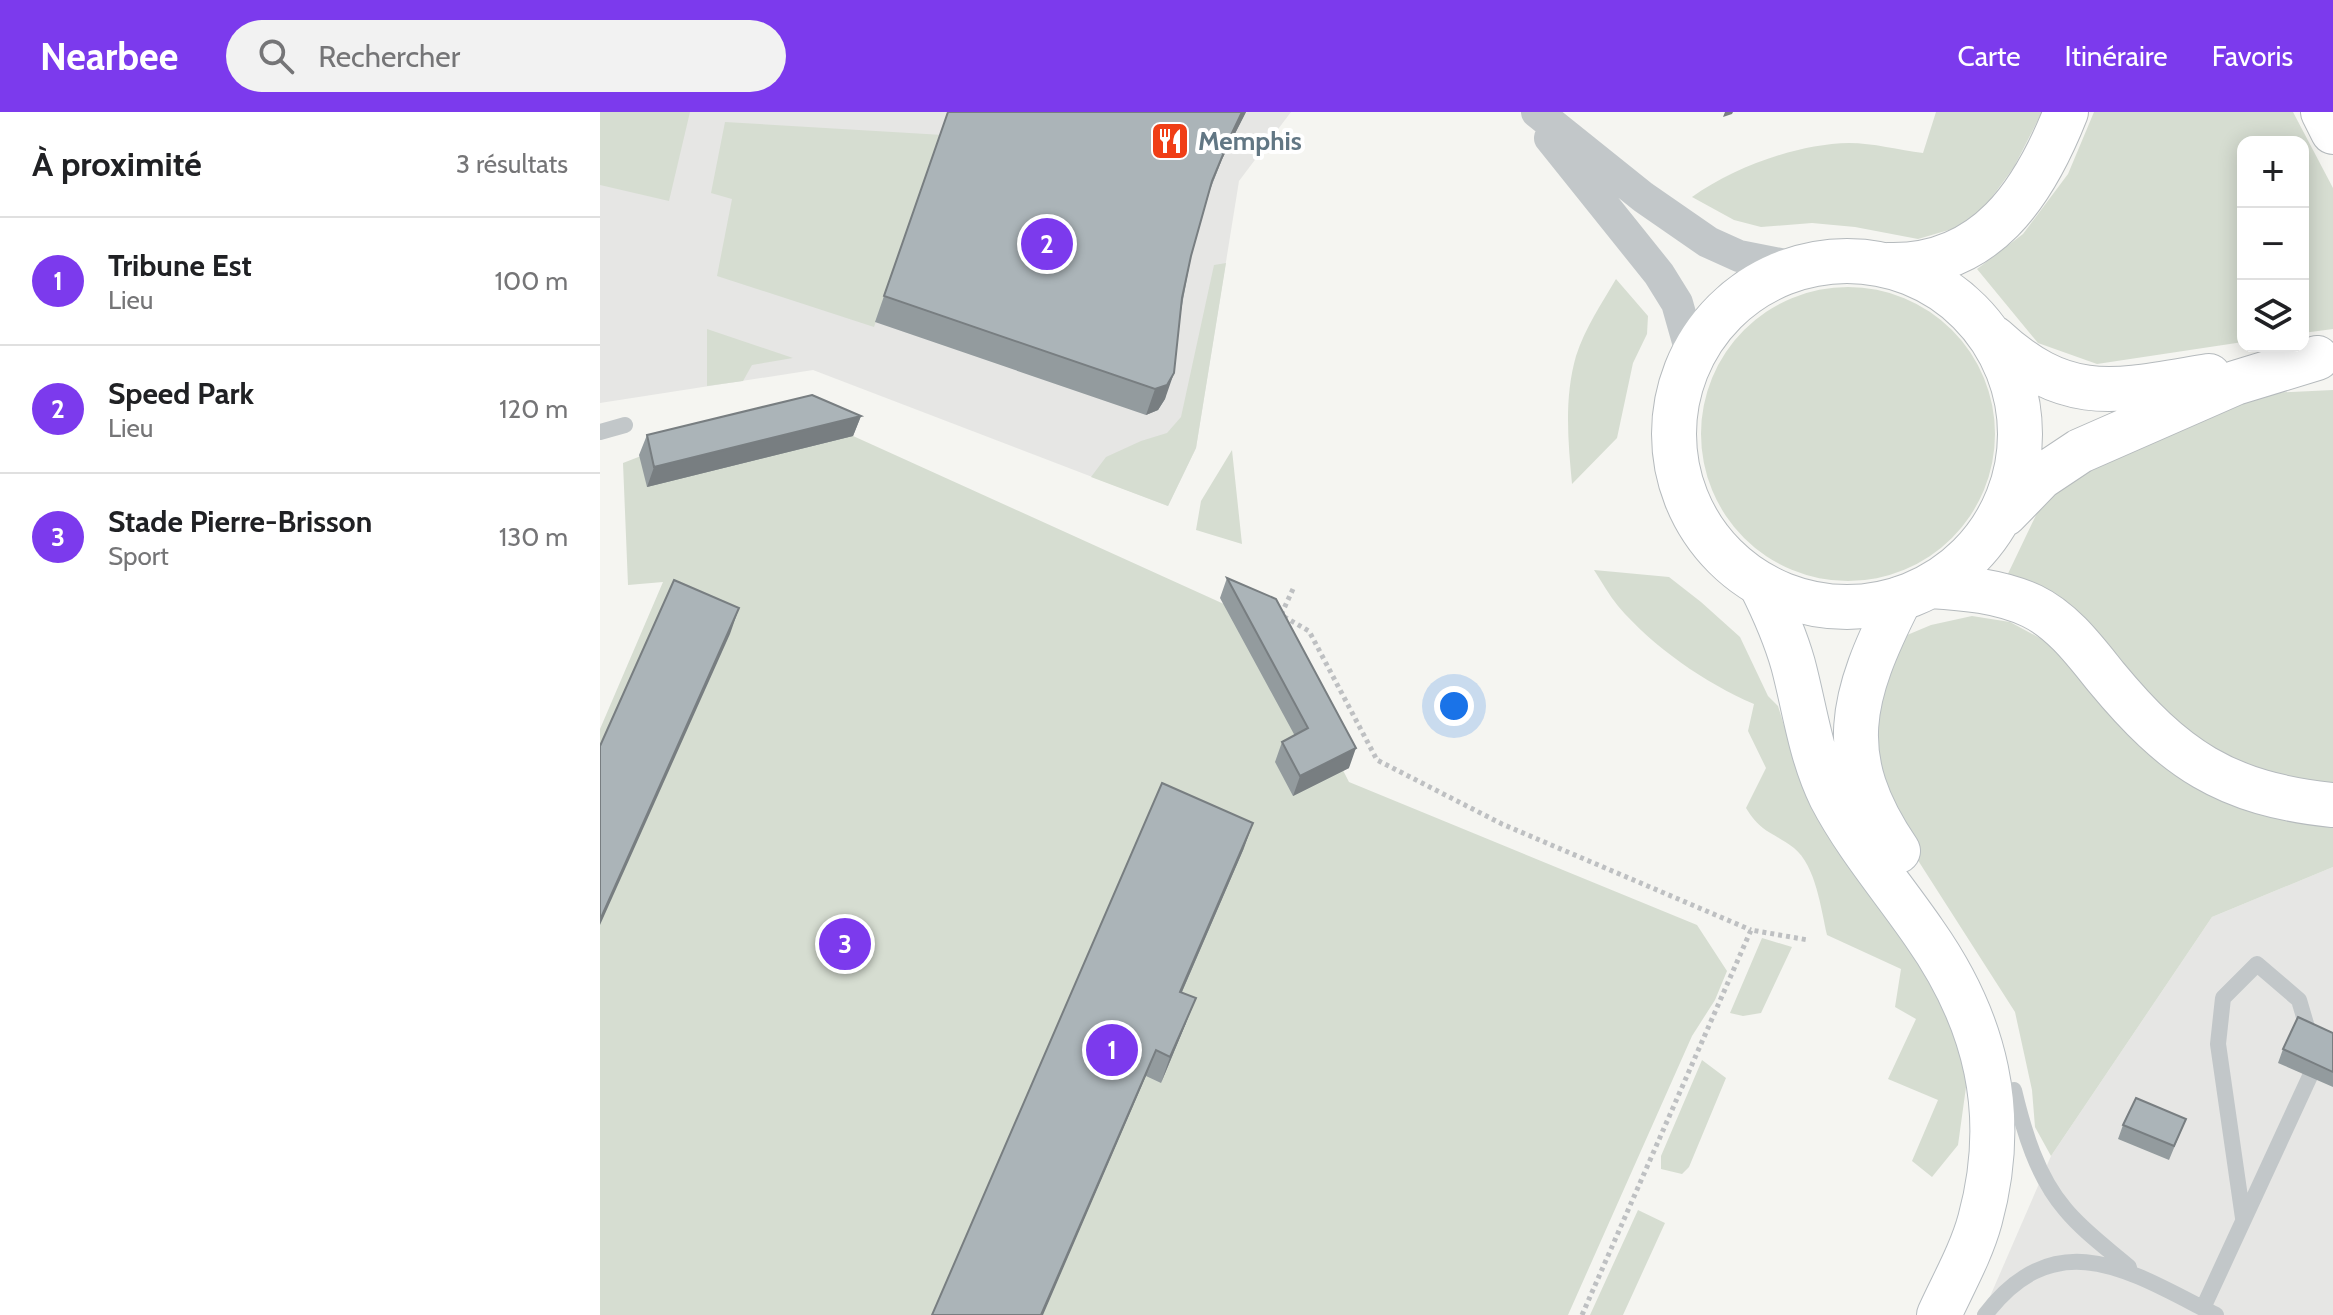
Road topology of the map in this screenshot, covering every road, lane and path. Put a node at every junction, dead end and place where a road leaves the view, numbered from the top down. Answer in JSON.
{"nodes":[{"id":1,"x":1534,"y":112,"type":"edge"},
{"id":2,"x":2066,"y":112,"type":"edge"},
{"id":3,"x":2323,"y":112,"type":"edge"},
{"id":4,"x":2333,"y":132,"type":"edge"},
{"id":5,"x":1881,"y":265,"type":"junction"},
{"id":6,"x":1801,"y":268,"type":"junction"},
{"id":7,"x":1983,"y":328,"type":"junction"},
{"id":8,"x":1692,"y":356,"type":"junction"},
{"id":9,"x":2325,"y":356,"type":"edge"},
{"id":10,"x":625,"y":425,"type":"dead end"},
{"id":11,"x":600,"y":432,"type":"edge"},
{"id":12,"x":1990,"y":531,"type":"junction"},
{"id":13,"x":1761,"y":585,"type":"junction"},
{"id":14,"x":1293,"y":589,"type":"dead end"},
{"id":15,"x":1915,"y":592,"type":"junction"},
{"id":16,"x":2333,"y":805,"type":"edge"},
{"id":17,"x":1751,"y":930,"type":"junction"},
{"id":18,"x":1808,"y":940,"type":"dead end"},
{"id":19,"x":2014,"y":1090,"type":"junction"},
{"id":20,"x":2243,"y":1218,"type":"junction"},
{"id":21,"x":2137,"y":1274,"type":"junction"},
{"id":22,"x":2209,"y":1312,"type":"edge"},
{"id":23,"x":1582,"y":1315,"type":"edge"},
{"id":24,"x":1939,"y":1315,"type":"edge"},
{"id":25,"x":1966,"y":1315,"type":"edge"},
{"id":26,"x":1985,"y":1315,"type":"edge"}],
"edges":[{"from":1,"to":6,"type":"street"},
{"from":1,"to":8,"type":"street"},
{"from":2,"to":5,"type":"main road"},
{"from":3,"to":4,"type":"main road"},
{"from":5,"to":6,"type":"main road"},
{"from":5,"to":7,"type":"main road"},
{"from":6,"to":8,"type":"main road"},
{"from":7,"to":9,"type":"main road"},
{"from":7,"to":12,"type":"main road"},
{"from":8,"to":13,"type":"main road"},
{"from":9,"to":12,"type":"main road"},
{"from":10,"to":11,"type":"lane"},
{"from":12,"to":15,"type":"main road"},
{"from":13,"to":15,"type":"main road"},
{"from":13,"to":24,"type":"main road"},
{"from":14,"to":17,"type":"path"},
{"from":15,"to":16,"type":"main road"},
{"from":15,"to":19,"type":"main road"},
{"from":17,"to":18,"type":"path"},
{"from":17,"to":23,"type":"path"},
{"from":19,"to":21,"type":"lane"},
{"from":19,"to":25,"type":"main road"},
{"from":20,"to":20,"type":"lane"},
{"from":20,"to":22,"type":"lane"},
{"from":21,"to":22,"type":"lane"},
{"from":21,"to":26,"type":"lane"}]}
